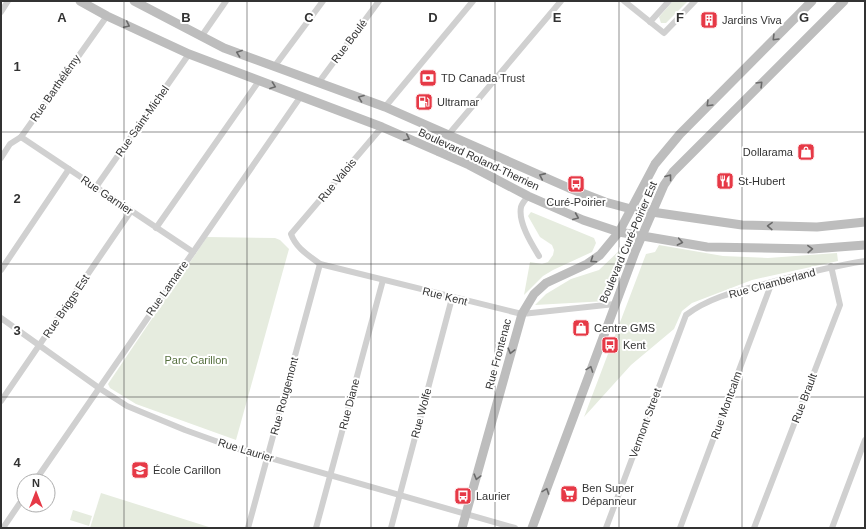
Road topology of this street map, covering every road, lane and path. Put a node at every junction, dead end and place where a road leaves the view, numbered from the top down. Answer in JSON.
{"nodes":[{"id":1,"x":8,"y":1,"type":"edge"},
{"id":2,"x":80,"y":1,"type":"edge"},
{"id":3,"x":134,"y":1,"type":"edge"},
{"id":4,"x":226,"y":1,"type":"edge"},
{"id":5,"x":323,"y":1,"type":"edge"},
{"id":6,"x":379,"y":1,"type":"edge"},
{"id":7,"x":473,"y":1,"type":"edge"},
{"id":8,"x":561,"y":1,"type":"edge"},
{"id":9,"x":624,"y":1,"type":"edge"},
{"id":10,"x":669,"y":1,"type":"edge"},
{"id":11,"x":695,"y":1,"type":"edge"},
{"id":12,"x":812,"y":1,"type":"edge"},
{"id":13,"x":844,"y":1,"type":"edge"},
{"id":14,"x":1,"y":12,"type":"edge"},
{"id":15,"x":107,"y":16,"type":"junction"},
{"id":16,"x":650,"y":22,"type":"junction"},
{"id":17,"x":201,"y":36,"type":"junction"},
{"id":18,"x":189,"y":54,"type":"junction"},
{"id":19,"x":274,"y":66,"type":"junction"},
{"id":20,"x":259,"y":81,"type":"junction"},
{"id":21,"x":319,"y":82,"type":"junction"},
{"id":22,"x":301,"y":96,"type":"junction"},
{"id":23,"x":385,"y":107,"type":"junction"},
{"id":24,"x":382,"y":127,"type":"junction"},
{"id":25,"x":449,"y":134,"type":"junction"},
{"id":26,"x":21,"y":137,"type":"junction"},
{"id":27,"x":438,"y":153,"type":"junction"},
{"id":28,"x":1,"y":158,"type":"edge"},
{"id":29,"x":69,"y":169,"type":"junction"},
{"id":30,"x":96,"y":187,"type":"junction"},
{"id":31,"x":528,"y":196,"type":"junction"},
{"id":32,"x":631,"y":209,"type":"junction"},
{"id":33,"x":131,"y":211,"type":"junction"},
{"id":34,"x":651,"y":211,"type":"junction"},
{"id":35,"x":865,"y":222,"type":"edge"},
{"id":36,"x":156,"y":228,"type":"junction"},
{"id":37,"x":619,"y":232,"type":"junction"},
{"id":38,"x":291,"y":234,"type":"joint"},
{"id":39,"x":642,"y":236,"type":"junction"},
{"id":40,"x":865,"y":245,"type":"edge"},
{"id":41,"x":192,"y":252,"type":"junction"},
{"id":42,"x":539,"y":256,"type":"dead end"},
{"id":43,"x":865,"y":262,"type":"edge"},
{"id":44,"x":320,"y":264,"type":"junction"},
{"id":45,"x":831,"y":266,"type":"junction"},
{"id":46,"x":1,"y":270,"type":"edge"},
{"id":47,"x":383,"y":280,"type":"junction"},
{"id":48,"x":772,"y":282,"type":"junction"},
{"id":49,"x":452,"y":298,"type":"junction"},
{"id":50,"x":615,"y":304,"type":"junction"},
{"id":51,"x":522,"y":314,"type":"junction"},
{"id":52,"x":1,"y":318,"type":"edge"},
{"id":53,"x":684,"y":318,"type":"joint"},
{"id":54,"x":39,"y":345,"type":"junction"},
{"id":55,"x":99,"y":388,"type":"junction"},
{"id":56,"x":1,"y":401,"type":"edge"},
{"id":57,"x":865,"y":440,"type":"edge"},
{"id":58,"x":267,"y":457,"type":"junction"},
{"id":59,"x":41,"y":473,"type":"edge"},
{"id":60,"x":330,"y":475,"type":"junction"},
{"id":61,"x":400,"y":494,"type":"junction"},
{"id":62,"x":16,"y":509,"type":"edge"},
{"id":63,"x":466,"y":514,"type":"junction"},
{"id":64,"x":3,"y":528,"type":"edge"},
{"id":65,"x":248,"y":528,"type":"edge"},
{"id":66,"x":316,"y":528,"type":"edge"},
{"id":67,"x":391,"y":528,"type":"edge"},
{"id":68,"x":462,"y":528,"type":"edge"},
{"id":69,"x":515,"y":528,"type":"edge"},
{"id":70,"x":532,"y":528,"type":"edge"},
{"id":71,"x":606,"y":528,"type":"edge"},
{"id":72,"x":680,"y":528,"type":"edge"},
{"id":73,"x":754,"y":528,"type":"edge"},
{"id":74,"x":832,"y":528,"type":"edge"}],
"edges":[{"from":1,"to":14,"type":"street"},
{"from":2,"to":15,"type":"main road","name":"Boulevard Roland-Therrien"},
{"from":3,"to":17,"type":"main road","name":"Boulevard Roland-Therrien"},
{"from":4,"to":17,"type":"street"},
{"from":5,"to":19,"type":"street"},
{"from":6,"to":21,"type":"street","name":"Rue Boulé"},
{"from":7,"to":23,"type":"street"},
{"from":8,"to":25,"type":"street"},
{"from":9,"to":16,"type":"street"},
{"from":10,"to":16,"type":"street"},
{"from":11,"to":16,"type":"street"},
{"from":12,"to":32,"type":"main road","name":"Boulevard Curé-Poirier Est","one_way":true},
{"from":34,"to":13,"type":"main road","name":"Boulevard Curé-Poirier Est","one_way":true},
{"from":15,"to":18,"type":"main road","name":"Boulevard Roland-Therrien","one_way":true},
{"from":15,"to":26,"type":"street","name":"Rue Barthélémy"},
{"from":19,"to":17,"type":"main road","name":"Boulevard Roland-Therrien","one_way":true},
{"from":18,"to":20,"type":"main road","name":"Boulevard Roland-Therrien"},
{"from":18,"to":30,"type":"street","name":"Rue Saint-Michel"},
{"from":19,"to":21,"type":"main road","name":"Boulevard Roland-Therrien"},
{"from":20,"to":22,"type":"main road","name":"Boulevard Roland-Therrien","one_way":true},
{"from":20,"to":36,"type":"street"},
{"from":23,"to":21,"type":"main road","name":"Boulevard Roland-Therrien","one_way":true},
{"from":22,"to":24,"type":"main road","name":"Boulevard Roland-Therrien"},
{"from":22,"to":41,"type":"street","name":"Rue Lamarre"},
{"from":23,"to":25,"type":"main road","name":"Boulevard Roland-Therrien"},
{"from":24,"to":27,"type":"main road","name":"Boulevard Roland-Therrien","one_way":true},
{"from":24,"to":38,"type":"street","name":"Rue Valois"},
{"from":25,"to":27,"type":"street"},
{"from":32,"to":25,"type":"main road","name":"Boulevard Roland-Therrien","one_way":true},
{"from":26,"to":28,"type":"street","name":"Rue Barthélémy"},
{"from":26,"to":29,"type":"street","name":"Rue Garnier"},
{"from":27,"to":31,"type":"main road","name":"Boulevard Roland-Therrien"},
{"from":29,"to":30,"type":"street","name":"Rue Garnier"},
{"from":29,"to":46,"type":"street"},
{"from":30,"to":33,"type":"street","name":"Rue Garnier"},
{"from":31,"to":37,"type":"main road","name":"Boulevard Roland-Therrien","one_way":true},
{"from":31,"to":42,"type":"street"},
{"from":32,"to":34,"type":"main road","name":"Boulevard Roland-Therrien"},
{"from":32,"to":37,"type":"main road","name":"Boulevard Curé-Poirier Est"},
{"from":33,"to":36,"type":"street","name":"Rue Garnier"},
{"from":33,"to":54,"type":"street","name":"Rue Briggs Est"},
{"from":35,"to":34,"type":"main road","name":"Boulevard Roland-Therrien","one_way":true},
{"from":34,"to":39,"type":"main road","name":"Boulevard Curé-Poirier Est"},
{"from":36,"to":41,"type":"street","name":"Rue Garnier"},
{"from":37,"to":39,"type":"main road","name":"Boulevard Roland-Therrien"},
{"from":37,"to":51,"type":"main road","name":"Rue Frontenac","one_way":true},
{"from":38,"to":44,"type":"street","name":"Rue Kent"},
{"from":39,"to":40,"type":"main road","name":"Boulevard Roland-Therrien","one_way":true},
{"from":39,"to":50,"type":"main road","name":"Boulevard Curé-Poirier Est"},
{"from":41,"to":55,"type":"street","name":"Rue Lamarre"},
{"from":43,"to":45,"type":"street","name":"Rue Chamberland"},
{"from":44,"to":47,"type":"street","name":"Rue Kent"},
{"from":44,"to":58,"type":"street","name":"Rue Rougemont"},
{"from":45,"to":48,"type":"street","name":"Rue Chamberland"},
{"from":45,"to":73,"type":"street","name":"Rue Brault"},
{"from":47,"to":49,"type":"street","name":"Rue Kent"},
{"from":47,"to":60,"type":"street","name":"Rue Diane"},
{"from":48,"to":53,"type":"street","name":"Rue Chamberland"},
{"from":48,"to":72,"type":"street","name":"Rue Montcalm"},
{"from":49,"to":51,"type":"street","name":"Rue Kent"},
{"from":49,"to":61,"type":"street","name":"Rue Wolfe"},
{"from":50,"to":51,"type":"street","name":"Rue Kent"},
{"from":70,"to":50,"type":"main road","name":"Boulevard Curé-Poirier Est","one_way":true},
{"from":51,"to":63,"type":"main road","name":"Rue Frontenac","one_way":true},
{"from":52,"to":54,"type":"street","name":"Rue Laurier"},
{"from":53,"to":71,"type":"street","name":"Vermont Street"},
{"from":54,"to":55,"type":"street","name":"Rue Laurier"},
{"from":54,"to":56,"type":"street","name":"Rue Briggs Est"},
{"from":55,"to":58,"type":"street","name":"Rue Laurier"},
{"from":55,"to":59,"type":"street","name":"Rue Lamarre"},
{"from":57,"to":74,"type":"street"},
{"from":58,"to":60,"type":"street","name":"Rue Laurier"},
{"from":58,"to":65,"type":"street","name":"Rue Rougemont"},
{"from":60,"to":61,"type":"street","name":"Rue Laurier"},
{"from":60,"to":66,"type":"street","name":"Rue Diane"},
{"from":61,"to":63,"type":"street","name":"Rue Laurier"},
{"from":61,"to":67,"type":"street","name":"Rue Wolfe"},
{"from":62,"to":64,"type":"street"},
{"from":63,"to":68,"type":"main road","name":"Rue Frontenac"},
{"from":63,"to":69,"type":"street","name":"Rue Laurier"}]}
